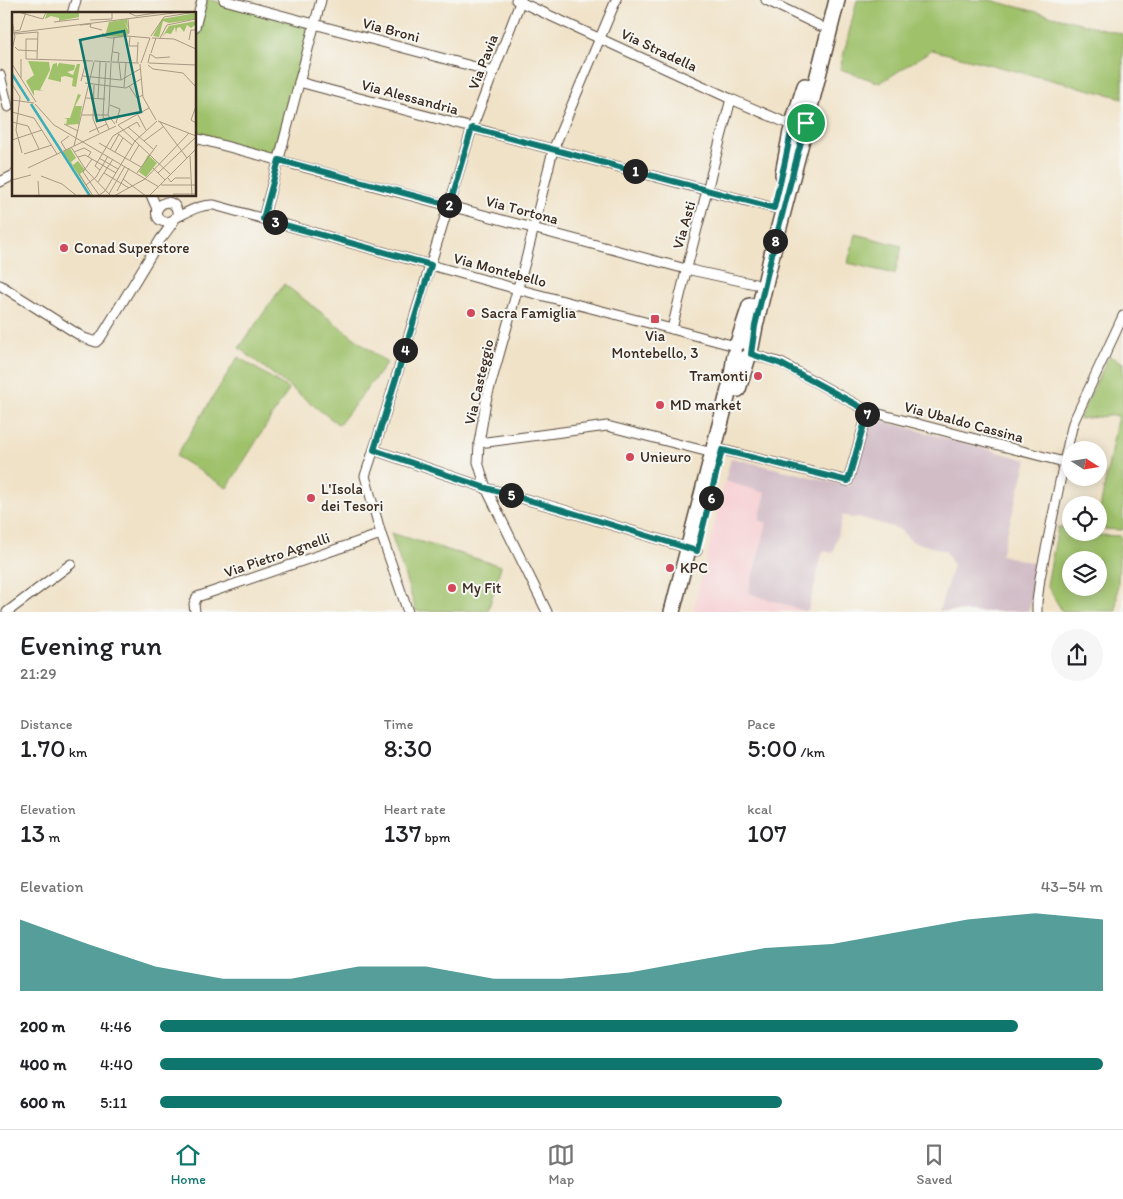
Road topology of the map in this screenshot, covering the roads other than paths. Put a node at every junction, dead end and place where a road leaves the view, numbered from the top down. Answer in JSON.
{"nodes":[{"id":1,"x":202,"y":0,"type":"edge"},
{"id":2,"x":224,"y":0,"type":"edge"},
{"id":3,"x":321,"y":0,"type":"edge"},
{"id":4,"x":616,"y":0,"type":"edge"},
{"id":5,"x":766,"y":0,"type":"edge"},
{"id":6,"x":826,"y":0,"type":"edge"},
{"id":7,"x":837,"y":0,"type":"edge"},
{"id":8,"x":519,"y":1,"type":"edge"},
{"id":9,"x":196,"y":24,"type":"edge"},
{"id":10,"x":314,"y":24,"type":"junction"},
{"id":11,"x":820,"y":26,"type":"junction"},
{"id":12,"x":600,"y":38,"type":"junction"},
{"id":13,"x":494,"y":72,"type":"junction"},
{"id":14,"x":0,"y":75,"type":"edge"},
{"id":15,"x":299,"y":82,"type":"junction"},
{"id":16,"x":731,"y":99,"type":"junction"},
{"id":17,"x":7,"y":107,"type":"edge"},
{"id":18,"x":797,"y":127,"type":"junction"},
{"id":19,"x":472,"y":128,"type":"junction"},
{"id":20,"x":196,"y":138,"type":"edge"},
{"id":21,"x":553,"y":150,"type":"junction"},
{"id":22,"x":279,"y":160,"type":"junction"},
{"id":23,"x":12,"y":176,"type":"edge"},
{"id":24,"x":0,"y":182,"type":"edge"},
{"id":25,"x":708,"y":190,"type":"junction"},
{"id":26,"x":151,"y":196,"type":"edge"},
{"id":27,"x":157,"y":196,"type":"edge"},
{"id":28,"x":166,"y":202,"type":"junction"},
{"id":29,"x":449,"y":205,"type":"junction"},
{"id":30,"x":175,"y":206,"type":"junction"},
{"id":31,"x":200,"y":207,"type":"junction"},
{"id":32,"x":774,"y":208,"type":"junction"},
{"id":33,"x":157,"y":210,"type":"junction"},
{"id":34,"x":174,"y":219,"type":"junction"},
{"id":35,"x":263,"y":219,"type":"junction"},
{"id":36,"x":161,"y":220,"type":"junction"},
{"id":37,"x":534,"y":227,"type":"junction"},
{"id":38,"x":161,"y":239,"type":"junction"},
{"id":39,"x":431,"y":265,"type":"junction"},
{"id":40,"x":686,"y":269,"type":"junction"},
{"id":41,"x":755,"y":284,"type":"junction"},
{"id":42,"x":0,"y":285,"type":"edge"},
{"id":43,"x":517,"y":289,"type":"junction"},
{"id":44,"x":1123,"y":316,"type":"edge"},
{"id":45,"x":672,"y":329,"type":"junction"},
{"id":46,"x":743,"y":350,"type":"junction"},
{"id":47,"x":868,"y":411,"type":"junction"},
{"id":48,"x":1069,"y":441,"type":"edge"},
{"id":49,"x":479,"y":443,"type":"junction"},
{"id":50,"x":374,"y":450,"type":"junction"},
{"id":51,"x":718,"y":451,"type":"junction"},
{"id":52,"x":1062,"y":461,"type":"edge"},
{"id":53,"x":1062,"y":472,"type":"edge"},
{"id":54,"x":486,"y":488,"type":"junction"},
{"id":55,"x":381,"y":534,"type":"junction"},
{"id":56,"x":692,"y":550,"type":"junction"},
{"id":57,"x":71,"y":564,"type":"dead end"},
{"id":58,"x":1040,"y":578,"type":"junction"},
{"id":59,"x":6,"y":612,"type":"edge"},
{"id":60,"x":195,"y":612,"type":"edge"},
{"id":61,"x":408,"y":612,"type":"edge"},
{"id":62,"x":547,"y":612,"type":"edge"},
{"id":63,"x":672,"y":612,"type":"edge"},
{"id":64,"x":682,"y":612,"type":"edge"},
{"id":65,"x":1037,"y":612,"type":"edge"},
{"id":66,"x":1045,"y":612,"type":"edge"}],
"edges":[{"from":1,"to":9,"type":"street"},
{"from":2,"to":10,"type":"street","name":"Via Broni"},
{"from":3,"to":10,"type":"street"},
{"from":4,"to":12,"type":"street","name":"Via Casteggio"},
{"from":5,"to":11,"type":"street"},
{"from":6,"to":11,"type":"main road"},
{"from":7,"to":18,"type":"main road"},
{"from":8,"to":12,"type":"street","name":"Via Stradella"},
{"from":8,"to":13,"type":"street","name":"Via Pavia"},
{"from":10,"to":13,"type":"street","name":"Via Broni"},
{"from":10,"to":15,"type":"street"},
{"from":11,"to":18,"type":"main road"},
{"from":12,"to":16,"type":"street","name":"Via Stradella"},
{"from":12,"to":21,"type":"street","name":"Via Casteggio"},
{"from":13,"to":19,"type":"street","name":"Via Pavia"},
{"from":14,"to":17,"type":"street"},
{"from":15,"to":19,"type":"street","name":"Via Alessandria"},
{"from":15,"to":22,"type":"street"},
{"from":16,"to":18,"type":"street","name":"Via Stradella"},
{"from":16,"to":25,"type":"street","name":"Via Asti"},
{"from":18,"to":32,"type":"main road"},
{"from":18,"to":46,"type":"main road"},
{"from":19,"to":21,"type":"street","name":"Via Alessandria"},
{"from":19,"to":29,"type":"street","name":"Via Pavia"},
{"from":20,"to":22,"type":"street","name":"Via Tortona"},
{"from":21,"to":25,"type":"street","name":"Via Alessandria"},
{"from":21,"to":37,"type":"street","name":"Via Casteggio"},
{"from":22,"to":29,"type":"street","name":"Via Tortona"},
{"from":22,"to":35,"type":"street"},
{"from":23,"to":24,"type":"street"},
{"from":25,"to":32,"type":"street","name":"Via Alessandria"},
{"from":25,"to":40,"type":"street","name":"Via Asti"},
{"from":26,"to":33,"type":"street"},
{"from":27,"to":28,"type":"street"},
{"from":28,"to":30,"type":"street"},
{"from":28,"to":33,"type":"street"},
{"from":29,"to":37,"type":"street","name":"Via Tortona"},
{"from":29,"to":39,"type":"street","name":"Via Pavia"},
{"from":30,"to":31,"type":"street","name":"Via Montebello"},
{"from":30,"to":34,"type":"street"},
{"from":31,"to":34,"type":"street","name":"Via Montebello"},
{"from":31,"to":35,"type":"street","name":"Via Montebello"},
{"from":32,"to":41,"type":"main road"},
{"from":33,"to":36,"type":"street"},
{"from":34,"to":36,"type":"street"},
{"from":34,"to":38,"type":"street"},
{"from":35,"to":39,"type":"street","name":"Via Montebello"},
{"from":36,"to":38,"type":"street"},
{"from":37,"to":40,"type":"street","name":"Via Tortona"},
{"from":37,"to":43,"type":"street","name":"Via Casteggio"},
{"from":38,"to":42,"type":"street"},
{"from":39,"to":43,"type":"street","name":"Via Montebello"},
{"from":39,"to":50,"type":"street","name":"Via Pavia"},
{"from":40,"to":41,"type":"street","name":"Via Tortona"},
{"from":40,"to":45,"type":"street","name":"Via Asti"},
{"from":41,"to":46,"type":"main road"},
{"from":43,"to":45,"type":"street","name":"Via Montebello"},
{"from":43,"to":49,"type":"street","name":"Via Casteggio"},
{"from":44,"to":48,"type":"street"},
{"from":45,"to":46,"type":"street","name":"Via Montebello"},
{"from":46,"to":47,"type":"street","name":"Via Ubaldo Cassina"},
{"from":46,"to":51,"type":"main road"},
{"from":47,"to":51,"type":"street"},
{"from":47,"to":52,"type":"street","name":"Via Ubaldo Cassina"},
{"from":49,"to":51,"type":"street"},
{"from":49,"to":54,"type":"street","name":"Via Casteggio"},
{"from":50,"to":54,"type":"street"},
{"from":50,"to":55,"type":"street","name":"Via Pavia"},
{"from":51,"to":56,"type":"main road"},
{"from":53,"to":58,"type":"street"},
{"from":54,"to":56,"type":"street"},
{"from":54,"to":62,"type":"street","name":"Via Casteggio"},
{"from":55,"to":60,"type":"street","name":"Via Pietro Agnelli"},
{"from":55,"to":61,"type":"street","name":"Via Pavia"},
{"from":56,"to":63,"type":"main road"},
{"from":56,"to":64,"type":"main road"},
{"from":57,"to":59,"type":"street"},
{"from":58,"to":65,"type":"street"},
{"from":58,"to":66,"type":"street"}]}
